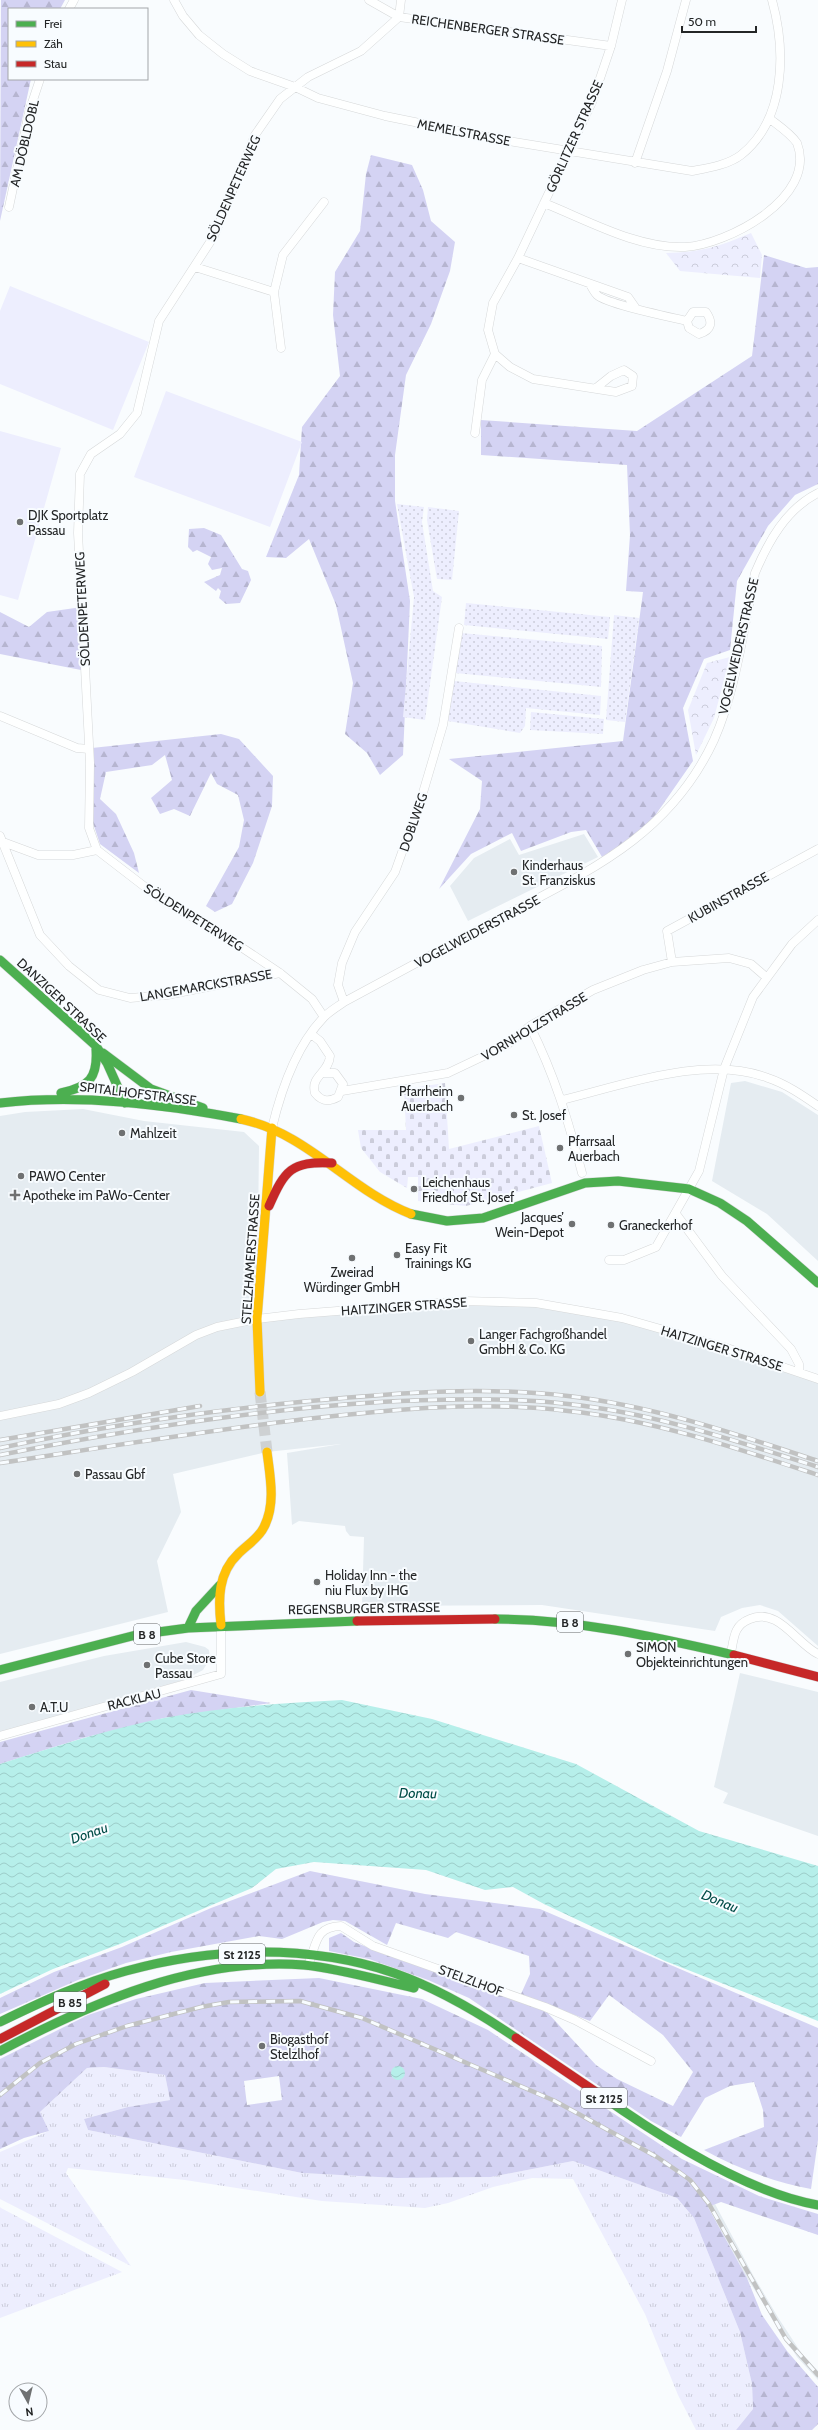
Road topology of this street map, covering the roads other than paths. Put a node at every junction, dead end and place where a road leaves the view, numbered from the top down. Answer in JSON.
{"nodes":[{"id":1,"x":174,"y":0,"type":"edge"},
{"id":2,"x":369,"y":0,"type":"edge"},
{"id":3,"x":401,"y":0,"type":"edge"},
{"id":4,"x":622,"y":0,"type":"edge"},
{"id":5,"x":686,"y":0,"type":"edge"},
{"id":6,"x":772,"y":0,"type":"edge"},
{"id":7,"x":399,"y":17,"type":"junction"},
{"id":8,"x":611,"y":46,"type":"junction"},
{"id":9,"x":40,"y":80,"type":"edge"},
{"id":10,"x":295,"y":87,"type":"junction"},
{"id":11,"x":770,"y":119,"type":"junction"},
{"id":12,"x":570,"y":151,"type":"junction"},
{"id":13,"x":635,"y":163,"type":"junction"},
{"id":14,"x":324,"y":202,"type":"dead end"},
{"id":15,"x":544,"y":203,"type":"junction"},
{"id":16,"x":9,"y":207,"type":"dead end"},
{"id":17,"x":518,"y":258,"type":"junction"},
{"id":18,"x":195,"y":267,"type":"junction"},
{"id":19,"x":274,"y":292,"type":"junction"},
{"id":20,"x":687,"y":321,"type":"dead end"},
{"id":21,"x":281,"y":348,"type":"dead end"},
{"id":22,"x":494,"y":354,"type":"junction"},
{"id":23,"x":596,"y":388,"type":"dead end"},
{"id":24,"x":475,"y":433,"type":"dead end"},
{"id":25,"x":818,"y":492,"type":"edge"},
{"id":26,"x":459,"y":628,"type":"dead end"},
{"id":27,"x":0,"y":716,"type":"edge"},
{"id":28,"x":89,"y":749,"type":"junction"},
{"id":29,"x":2,"y":839,"type":"edge"},
{"id":30,"x":818,"y":849,"type":"edge"},
{"id":31,"x":97,"y":850,"type":"junction"},
{"id":32,"x":818,"y":920,"type":"edge"},
{"id":33,"x":0,"y":960,"type":"edge"},
{"id":34,"x":672,"y":962,"type":"junction"},
{"id":35,"x":280,"y":973,"type":"junction"},
{"id":36,"x":766,"y":977,"type":"junction"},
{"id":37,"x":344,"y":1002,"type":"junction"},
{"id":38,"x":324,"y":1017,"type":"junction"},
{"id":39,"x":530,"y":1026,"type":"junction"},
{"id":40,"x":311,"y":1034,"type":"junction"},
{"id":41,"x":96,"y":1047,"type":"junction"},
{"id":42,"x":724,"y":1069,"type":"junction"},
{"id":43,"x":322,"y":1073,"type":"junction"},
{"id":44,"x":342,"y":1091,"type":"junction"},
{"id":45,"x":34,"y":1098,"type":"junction"},
{"id":46,"x":562,"y":1100,"type":"junction"},
{"id":47,"x":0,"y":1102,"type":"edge"},
{"id":48,"x":125,"y":1102,"type":"junction"},
{"id":49,"x":818,"y":1106,"type":"edge"},
{"id":50,"x":240,"y":1118,"type":"junction"},
{"id":51,"x":272,"y":1128,"type":"junction"},
{"id":52,"x":332,"y":1163,"type":"junction"},
{"id":53,"x":582,"y":1173,"type":"dead end"},
{"id":54,"x":689,"y":1189,"type":"junction"},
{"id":55,"x":266,"y":1212,"type":"junction"},
{"id":56,"x":676,"y":1214,"type":"junction"},
{"id":57,"x":608,"y":1260,"type":"dead end"},
{"id":58,"x":818,"y":1283,"type":"edge"},
{"id":59,"x":257,"y":1319,"type":"junction"},
{"id":60,"x":799,"y":1372,"type":"junction"},
{"id":61,"x":818,"y":1378,"type":"edge"},
{"id":62,"x":260,"y":1392,"type":"tunnel mouth"},
{"id":63,"x":0,"y":1416,"type":"edge"},
{"id":64,"x":267,"y":1452,"type":"tunnel mouth"},
{"id":65,"x":220,"y":1585,"type":"junction"},
{"id":66,"x":221,"y":1625,"type":"junction"},
{"id":67,"x":188,"y":1628,"type":"junction"},
{"id":68,"x":731,"y":1653,"type":"junction"},
{"id":69,"x":818,"y":1654,"type":"edge"},
{"id":70,"x":0,"y":1670,"type":"edge"},
{"id":71,"x":818,"y":1677,"type":"edge"},
{"id":72,"x":0,"y":1736,"type":"edge"},
{"id":73,"x":312,"y":1955,"type":"junction"},
{"id":74,"x":309,"y":1966,"type":"junction"},
{"id":75,"x":141,"y":1968,"type":"junction"},
{"id":76,"x":442,"y":1994,"type":"junction"},
{"id":77,"x":0,"y":2022,"type":"edge"},
{"id":78,"x":0,"y":2039,"type":"edge"},
{"id":79,"x":0,"y":2051,"type":"edge"},
{"id":80,"x":651,"y":2061,"type":"dead end"},
{"id":81,"x":818,"y":2205,"type":"edge"}],
"edges":[{"from":1,"to":10,"type":"street"},
{"from":2,"to":7,"type":"street","name":"REICHENBERGER STRASSE"},
{"from":3,"to":7,"type":"street"},
{"from":4,"to":8,"type":"street","name":"GÖRLITZER STRASSE"},
{"from":5,"to":13,"type":"street"},
{"from":6,"to":11,"type":"street","name":"MEMELSTRASSE"},
{"from":7,"to":8,"type":"street","name":"REICHENBERGER STRASSE"},
{"from":7,"to":10,"type":"street","name":"SÖLDENPETERWEG"},
{"from":8,"to":12,"type":"street","name":"GÖRLITZER STRASSE"},
{"from":9,"to":16,"type":"street","name":"AM DÖBLDOBL"},
{"from":10,"to":12,"type":"street","name":"MEMELSTRASSE"},
{"from":10,"to":18,"type":"street","name":"SÖLDENPETERWEG"},
{"from":11,"to":13,"type":"street","name":"MEMELSTRASSE"},
{"from":11,"to":15,"type":"street"},
{"from":12,"to":13,"type":"street","name":"MEMELSTRASSE"},
{"from":12,"to":15,"type":"street","name":"GÖRLITZER STRASSE"},
{"from":14,"to":19,"type":"street"},
{"from":15,"to":17,"type":"street","name":"GÖRLITZER STRASSE"},
{"from":17,"to":20,"type":"street"},
{"from":17,"to":22,"type":"street","name":"GÖRLITZER STRASSE"},
{"from":18,"to":19,"type":"street"},
{"from":18,"to":28,"type":"street","name":"SÖLDENPETERWEG"},
{"from":19,"to":21,"type":"street"},
{"from":22,"to":23,"type":"street"},
{"from":22,"to":24,"type":"street"},
{"from":25,"to":37,"type":"street","name":"VOGELWEIDERSTRASSE"},
{"from":26,"to":37,"type":"street","name":"DOBLWEG"},
{"from":27,"to":28,"type":"street"},
{"from":28,"to":31,"type":"street","name":"SÖLDENPETERWEG"},
{"from":29,"to":31,"type":"street","name":"LANGEMARCKSTRASSE"},
{"from":29,"to":35,"type":"street","name":"LANGEMARCKSTRASSE"},
{"from":30,"to":34,"type":"street","name":"KUBINSTRASSE"},
{"from":31,"to":35,"type":"street","name":"SÖLDENPETERWEG"},
{"from":32,"to":36,"type":"street"},
{"from":33,"to":41,"type":"main road","name":"DANZIGER STRASSE"},
{"from":34,"to":36,"type":"street","name":"VORNHOLZSTRASSE"},
{"from":34,"to":39,"type":"street","name":"VORNHOLZSTRASSE"},
{"from":35,"to":38,"type":"street","name":"SÖLDENPETERWEG"},
{"from":36,"to":42,"type":"street"},
{"from":37,"to":38,"type":"street","name":"VOGELWEIDERSTRASSE"},
{"from":38,"to":40,"type":"street","name":"VOGELWEIDERSTRASSE"},
{"from":39,"to":44,"type":"street","name":"VORNHOLZSTRASSE"},
{"from":39,"to":46,"type":"street"},
{"from":40,"to":43,"type":"street","name":"VORNHOLZSTRASSE"},
{"from":40,"to":51,"type":"street","name":"VOGELWEIDERSTRASSE"},
{"from":41,"to":45,"type":"main road"},
{"from":41,"to":48,"type":"main road","name":"DANZIGER STRASSE"},
{"from":41,"to":50,"type":"main road"},
{"from":42,"to":46,"type":"street"},
{"from":42,"to":49,"type":"street"},
{"from":42,"to":54,"type":"street"},
{"from":43,"to":44,"type":"street"},
{"from":43,"to":44,"type":"street","name":"VORNHOLZSTRASSE"},
{"from":45,"to":47,"type":"main road","name":"SPITALHOFSTRASSE"},
{"from":45,"to":48,"type":"main road","name":"SPITALHOFSTRASSE"},
{"from":46,"to":53,"type":"street"},
{"from":48,"to":50,"type":"main road","name":"SPITALHOFSTRASSE"},
{"from":50,"to":51,"type":"main road","name":"SPITALHOFSTRASSE"},
{"from":51,"to":52,"type":"main road","name":"SPITALHOFSTRASSE"},
{"from":51,"to":55,"type":"main road","name":"STELZHAMERSTRASSE"},
{"from":52,"to":54,"type":"main road","name":"SPITALHOFSTRASSE"},
{"from":52,"to":55,"type":"main road"},
{"from":54,"to":56,"type":"street"},
{"from":54,"to":58,"type":"main road","name":"SPITALHOFSTRASSE"},
{"from":55,"to":59,"type":"main road","name":"STELZHAMERSTRASSE"},
{"from":56,"to":57,"type":"street"},
{"from":56,"to":60,"type":"street"},
{"from":59,"to":60,"type":"street","name":"HAITZINGER STRASSE"},
{"from":59,"to":62,"type":"main road","name":"STELZHAMERSTRASSE"},
{"from":59,"to":63,"type":"street","name":"HAITZINGER STRASSE"},
{"from":60,"to":61,"type":"street","name":"HAITZINGER STRASSE"},
{"from":64,"to":65,"type":"main road"},
{"from":65,"to":66,"type":"main road"},
{"from":65,"to":67,"type":"main road"},
{"from":66,"to":67,"type":"main road","name":"REGENSBURGER STRASSE","number":"B 8"},
{"from":66,"to":68,"type":"main road","name":"REGENSBURGER STRASSE","number":"B 8"},
{"from":66,"to":72,"type":"street","name":"RACKLAU"},
{"from":67,"to":70,"type":"main road","name":"REGENSBURGER STRASSE","number":"B 8"},
{"from":68,"to":69,"type":"street"},
{"from":68,"to":71,"type":"main road","name":"REGENSBURGER STRASSE","number":"B 8"},
{"from":73,"to":74,"type":"street","name":"STELZLHOF"},
{"from":73,"to":75,"type":"main road","number":"St 2125"},
{"from":73,"to":76,"type":"main road","number":"St 2125"},
{"from":73,"to":80,"type":"street","name":"STELZLHOF"},
{"from":74,"to":76,"type":"main road","number":"St 2125"},
{"from":74,"to":79,"type":"main road","number":"St 2125"},
{"from":75,"to":77,"type":"main road"},
{"from":75,"to":78,"type":"main road","number":"B 85"},
{"from":76,"to":81,"type":"main road","number":"St 2125"}]}
